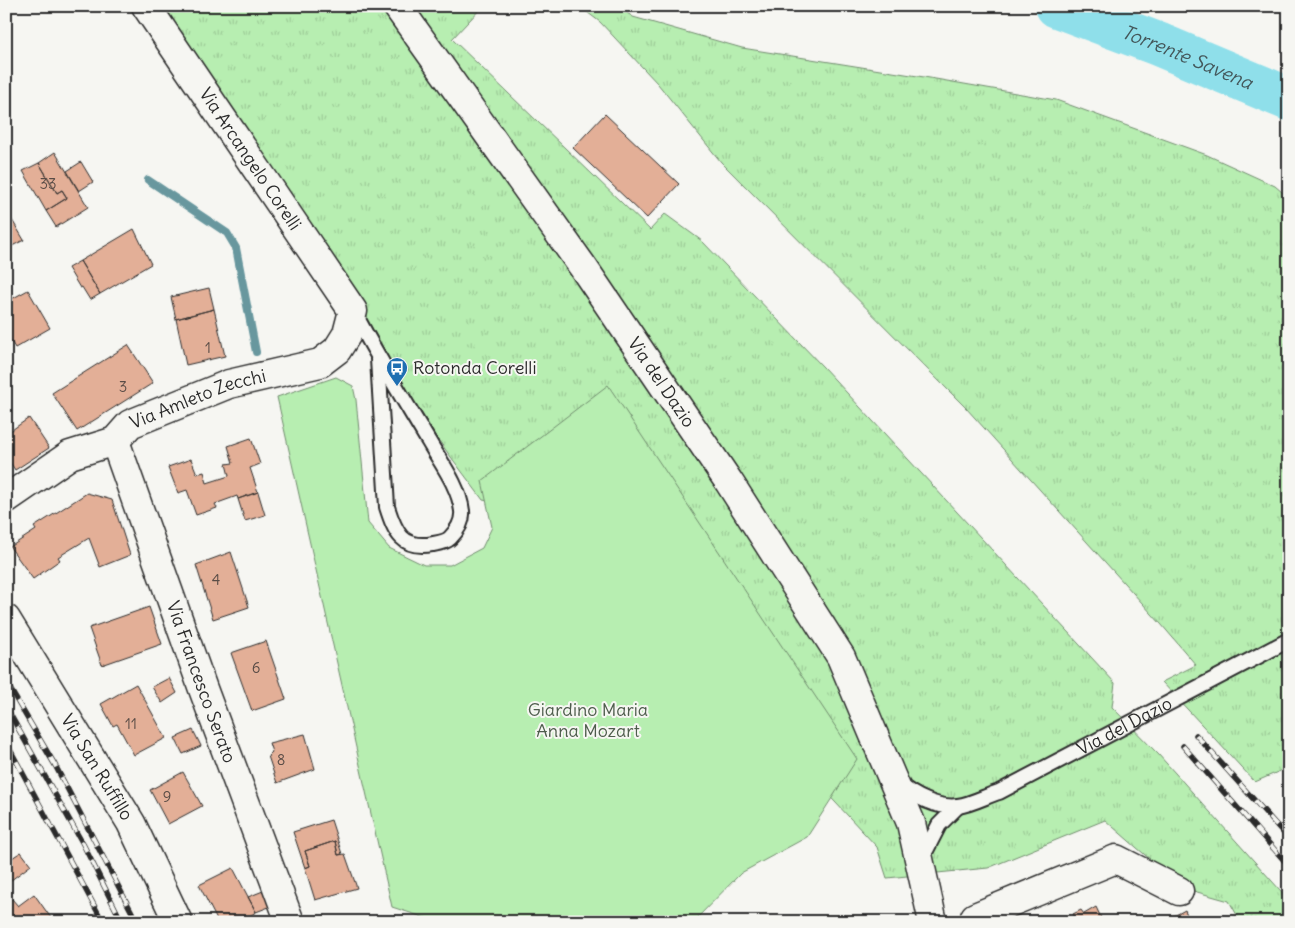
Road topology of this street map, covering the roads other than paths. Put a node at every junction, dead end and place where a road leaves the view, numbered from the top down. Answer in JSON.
{"nodes":[{"id":1,"x":146,"y":6,"type":"edge"},
{"id":2,"x":397,"y":6,"type":"edge"},
{"id":3,"x":353,"y":311,"type":"junction"},
{"id":4,"x":378,"y":359,"type":"junction"},
{"id":5,"x":115,"y":442,"type":"junction"},
{"id":6,"x":6,"y":499,"type":"edge"},
{"id":7,"x":6,"y":619,"type":"edge"},
{"id":8,"x":1289,"y":640,"type":"edge"},
{"id":9,"x":892,"y":778,"type":"junction"},
{"id":10,"x":958,"y":806,"type":"junction"},
{"id":11,"x":920,"y":863,"type":"junction"},
{"id":12,"x":1179,"y":891,"type":"dead end"},
{"id":13,"x":975,"y":917,"type":"dead end"},
{"id":14,"x":178,"y":922,"type":"edge"},
{"id":15,"x":290,"y":922,"type":"edge"},
{"id":16,"x":933,"y":922,"type":"edge"}],
"edges":[{"from":1,"to":3,"type":"street","name":"Via Arcangelo Corelli"},
{"from":2,"to":9,"type":"street","name":"Via del Dazio"},
{"from":3,"to":4,"type":"lane"},
{"from":3,"to":5,"type":"street","name":"Via Amleto Zecchi"},
{"from":4,"to":4,"type":"lane"},
{"from":5,"to":6,"type":"street","name":"Via Amleto Zecchi"},
{"from":5,"to":15,"type":"street","name":"Via Francesco Serato"},
{"from":7,"to":14,"type":"street","name":"Via San Ruffillo"},
{"from":8,"to":10,"type":"lane","name":"Via del Dazio"},
{"from":9,"to":10,"type":"lane","name":"Via del Dazio"},
{"from":9,"to":11,"type":"street","name":"Via del Dazio"},
{"from":10,"to":11,"type":"lane","name":"Via del Dazio"},
{"from":11,"to":16,"type":"street","name":"Via del Dazio"},
{"from":12,"to":13,"type":"street"}]}
